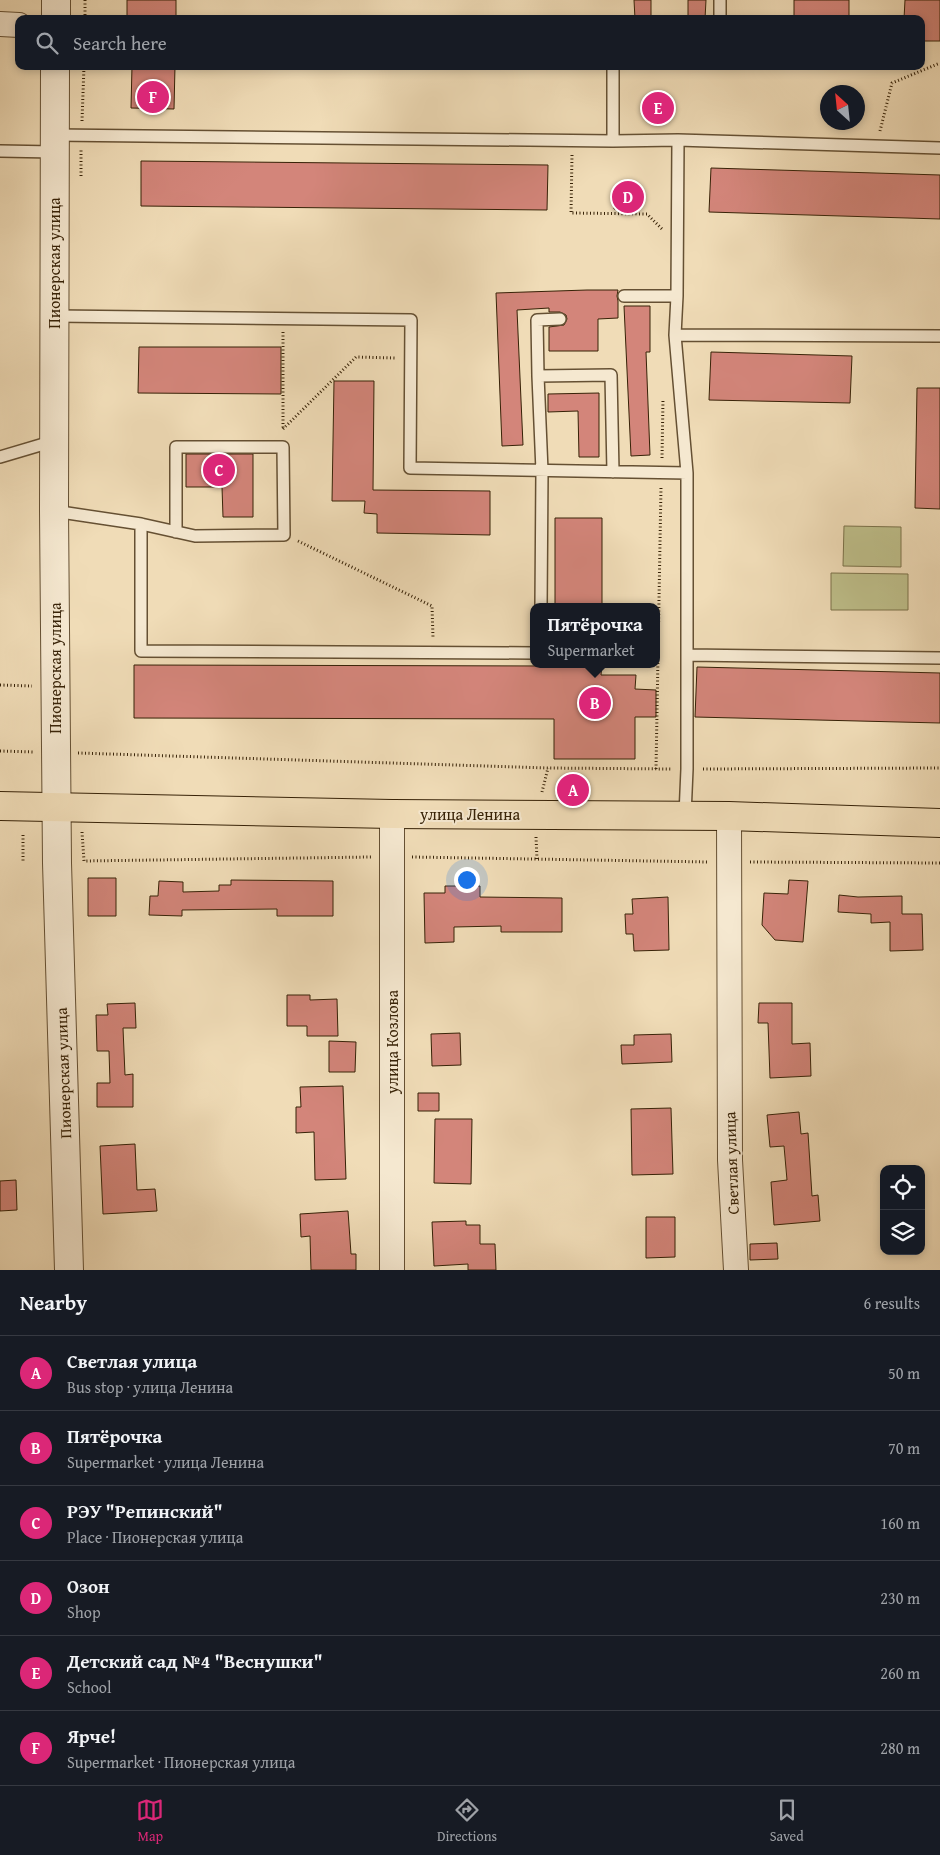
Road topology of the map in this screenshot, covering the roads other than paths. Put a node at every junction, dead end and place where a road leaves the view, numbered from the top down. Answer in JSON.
{"nodes":[{"id":1,"x":56,"y":0,"type":"edge"},
{"id":2,"x":720,"y":0,"type":"edge"},
{"id":3,"x":56,"y":15,"type":"edge"},
{"id":4,"x":720,"y":15,"type":"edge"},
{"id":5,"x":0,"y":24,"type":"edge"},
{"id":6,"x":15,"y":25,"type":"edge"},
{"id":7,"x":55,"y":70,"type":"edge"},
{"id":8,"x":613,"y":70,"type":"edge"},
{"id":9,"x":678,"y":140,"type":"junction"},
{"id":10,"x":612,"y":141,"type":"junction"},
{"id":11,"x":55,"y":144,"type":"junction"},
{"id":12,"x":940,"y":148,"type":"edge"},
{"id":13,"x":0,"y":151,"type":"edge"},
{"id":14,"x":624,"y":296,"type":"dead end"},
{"id":15,"x":677,"y":296,"type":"junction"},
{"id":16,"x":54,"y":316,"type":"junction"},
{"id":17,"x":560,"y":319,"type":"dead end"},
{"id":18,"x":675,"y":335,"type":"junction"},
{"id":19,"x":940,"y":336,"type":"edge"},
{"id":20,"x":538,"y":376,"type":"junction"},
{"id":21,"x":54,"y":441,"type":"junction"},
{"id":22,"x":0,"y":457,"type":"edge"},
{"id":23,"x":542,"y":471,"type":"junction"},
{"id":24,"x":613,"y":472,"type":"junction"},
{"id":25,"x":687,"y":473,"type":"junction"},
{"id":26,"x":54,"y":511,"type":"junction"},
{"id":27,"x":141,"y":524,"type":"junction"},
{"id":28,"x":176,"y":532,"type":"junction"},
{"id":29,"x":541,"y":603,"type":"edge"},
{"id":30,"x":530,"y":653,"type":"edge"},
{"id":31,"x":687,"y":655,"type":"junction"},
{"id":32,"x":940,"y":658,"type":"edge"},
{"id":33,"x":0,"y":806,"type":"edge"},
{"id":34,"x":56,"y":807,"type":"junction"},
{"id":35,"x":392,"y":814,"type":"junction"},
{"id":36,"x":685,"y":816,"type":"junction"},
{"id":37,"x":729,"y":816,"type":"junction"},
{"id":38,"x":940,"y":823,"type":"edge"},
{"id":39,"x":69,"y":1270,"type":"edge"},
{"id":40,"x":392,"y":1270,"type":"edge"},
{"id":41,"x":736,"y":1270,"type":"edge"}],
"edges":[{"from":1,"to":3,"type":"street"},
{"from":2,"to":4,"type":"lane"},
{"from":5,"to":6,"type":"street"},
{"from":7,"to":11,"type":"street","name":"Пионерская улица"},
{"from":8,"to":10,"type":"lane"},
{"from":9,"to":10,"type":"lane"},
{"from":9,"to":12,"type":"lane"},
{"from":9,"to":15,"type":"lane"},
{"from":10,"to":11,"type":"lane"},
{"from":11,"to":13,"type":"lane"},
{"from":11,"to":16,"type":"street","name":"Пионерская улица"},
{"from":14,"to":15,"type":"lane"},
{"from":15,"to":18,"type":"lane"},
{"from":16,"to":21,"type":"street","name":"Пионерская улица"},
{"from":16,"to":23,"type":"lane"},
{"from":17,"to":20,"type":"lane"},
{"from":18,"to":19,"type":"lane"},
{"from":18,"to":25,"type":"lane"},
{"from":20,"to":23,"type":"lane"},
{"from":20,"to":24,"type":"lane"},
{"from":21,"to":22,"type":"lane"},
{"from":21,"to":26,"type":"street","name":"Пионерская улица"},
{"from":23,"to":24,"type":"lane"},
{"from":23,"to":29,"type":"lane"},
{"from":24,"to":25,"type":"lane"},
{"from":25,"to":31,"type":"lane"},
{"from":26,"to":27,"type":"lane"},
{"from":26,"to":34,"type":"street","name":"Пионерская улица"},
{"from":27,"to":28,"type":"lane"},
{"from":27,"to":30,"type":"lane"},
{"from":28,"to":28,"type":"lane"},
{"from":31,"to":32,"type":"lane"},
{"from":31,"to":36,"type":"lane"},
{"from":33,"to":34,"type":"main road","name":"улица Ленина"},
{"from":34,"to":35,"type":"main road","name":"улица Ленина"},
{"from":34,"to":39,"type":"street","name":"Пионерская улица"},
{"from":35,"to":36,"type":"main road","name":"улица Ленина"},
{"from":35,"to":40,"type":"street","name":"улица Козлова"},
{"from":36,"to":37,"type":"main road","name":"улица Ленина"},
{"from":37,"to":38,"type":"main road","name":"улица Ленина"},
{"from":37,"to":41,"type":"street","name":"Светлая улица"}]}
